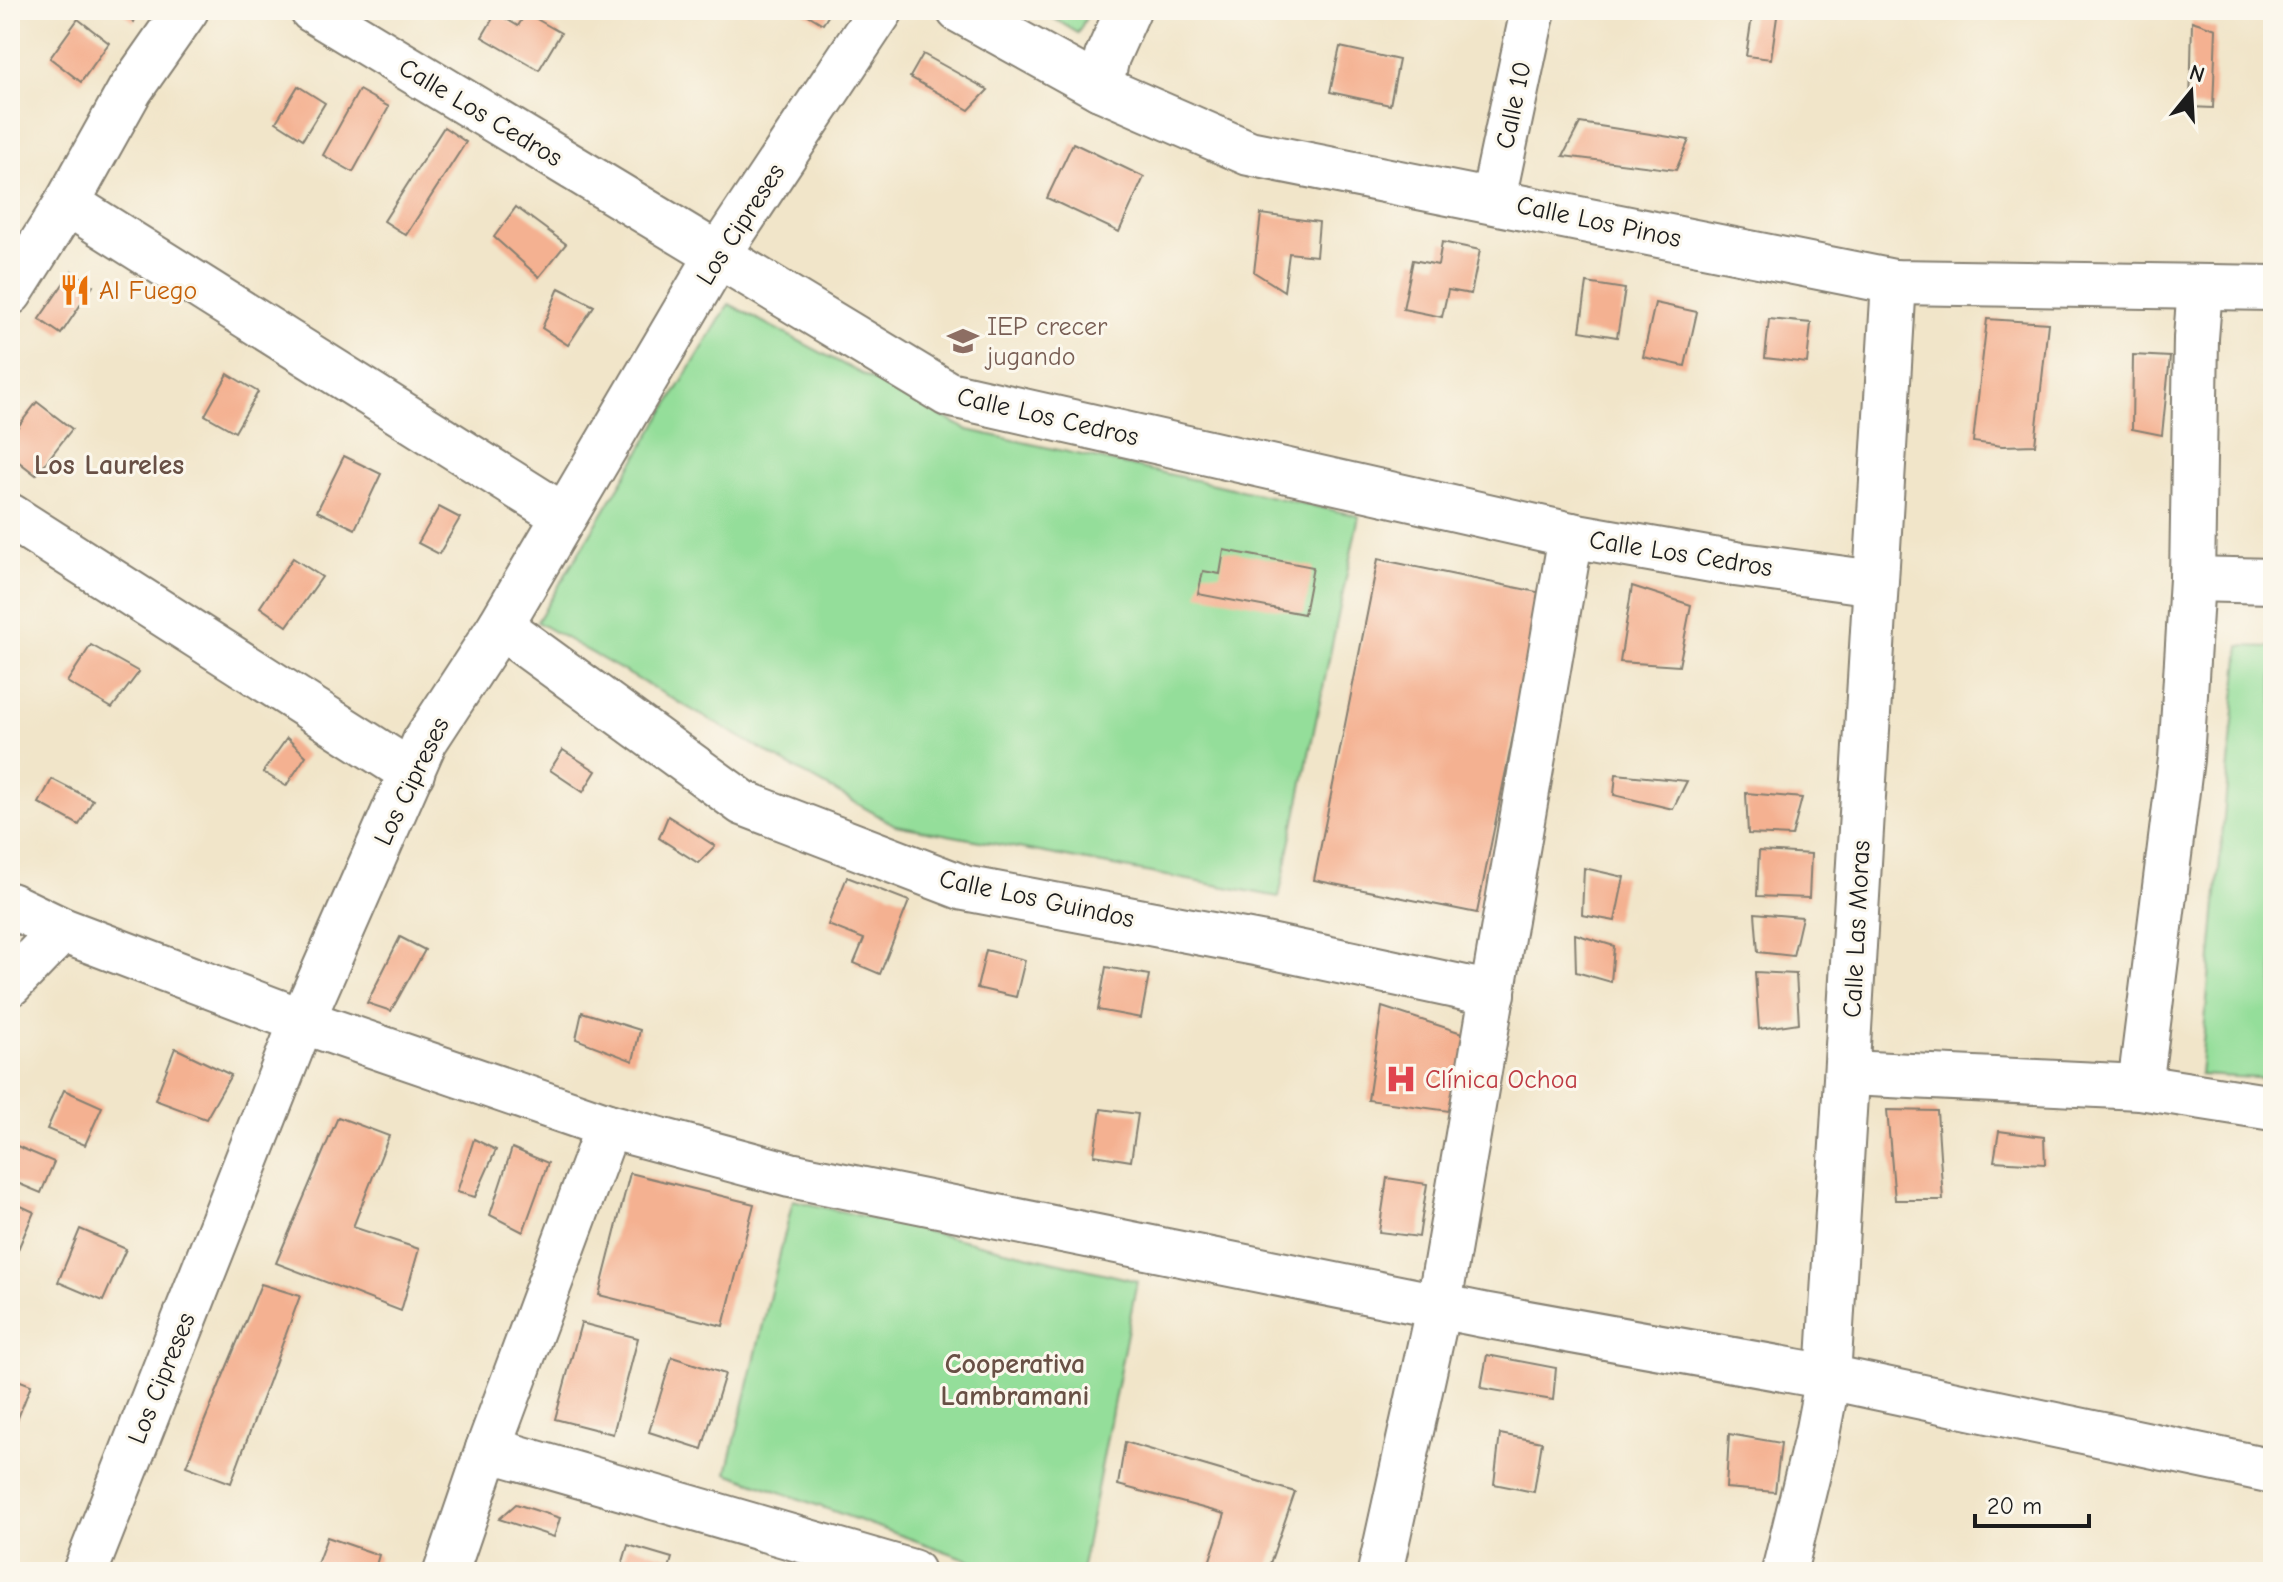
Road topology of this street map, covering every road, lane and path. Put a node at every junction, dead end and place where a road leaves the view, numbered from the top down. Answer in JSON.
{"nodes":[{"id":1,"x":186,"y":10,"type":"edge"},
{"id":2,"x":312,"y":10,"type":"edge"},
{"id":3,"x":881,"y":10,"type":"edge"},
{"id":4,"x":959,"y":10,"type":"edge"},
{"id":5,"x":1128,"y":10,"type":"edge"},
{"id":6,"x":1533,"y":10,"type":"edge"},
{"id":7,"x":1100,"y":88,"type":"junction"},
{"id":8,"x":1493,"y":199,"type":"junction"},
{"id":9,"x":67,"y":203,"type":"junction"},
{"id":10,"x":718,"y":255,"type":"junction"},
{"id":11,"x":1894,"y":282,"type":"junction"},
{"id":12,"x":2200,"y":288,"type":"junction"},
{"id":13,"x":2273,"y":288,"type":"edge"},
{"id":14,"x":10,"y":293,"type":"edge"},
{"id":15,"x":10,"y":516,"type":"edge"},
{"id":16,"x":564,"y":516,"type":"junction"},
{"id":17,"x":1571,"y":535,"type":"junction"},
{"id":18,"x":2192,"y":579,"type":"junction"},
{"id":19,"x":2273,"y":581,"type":"edge"},
{"id":20,"x":1875,"y":583,"type":"junction"},
{"id":21,"x":500,"y":626,"type":"junction"},
{"id":22,"x":412,"y":773,"type":"junction"},
{"id":23,"x":10,"y":905,"type":"edge"},
{"id":24,"x":62,"y":930,"type":"junction"},
{"id":25,"x":10,"y":984,"type":"edge"},
{"id":26,"x":1493,"y":994,"type":"junction"},
{"id":27,"x":302,"y":1021,"type":"junction"},
{"id":28,"x":1848,"y":1073,"type":"junction"},
{"id":29,"x":2140,"y":1087,"type":"junction"},
{"id":30,"x":2273,"y":1108,"type":"edge"},
{"id":31,"x":608,"y":1126,"type":"junction"},
{"id":32,"x":1439,"y":1304,"type":"junction"},
{"id":33,"x":1828,"y":1377,"type":"junction"},
{"id":34,"x":488,"y":1449,"type":"junction"},
{"id":35,"x":2273,"y":1471,"type":"edge"},
{"id":36,"x":85,"y":1572,"type":"edge"},
{"id":37,"x":446,"y":1572,"type":"edge"},
{"id":38,"x":912,"y":1572,"type":"edge"},
{"id":39,"x":1380,"y":1572,"type":"edge"},
{"id":40,"x":1784,"y":1572,"type":"edge"}],
"edges":[{"from":1,"to":9,"type":"street"},
{"from":2,"to":10,"type":"street","name":"Calle Los Cedros"},
{"from":3,"to":10,"type":"street","name":"Los Cipreses"},
{"from":4,"to":7,"type":"street","name":"Calle Los Pinos"},
{"from":5,"to":7,"type":"street"},
{"from":6,"to":8,"type":"street","name":"Calle 10"},
{"from":7,"to":8,"type":"street","name":"Calle Los Pinos"},
{"from":8,"to":11,"type":"street","name":"Calle Los Pinos"},
{"from":9,"to":14,"type":"street"},
{"from":9,"to":16,"type":"street"},
{"from":10,"to":16,"type":"street","name":"Los Cipreses"},
{"from":10,"to":17,"type":"street","name":"Calle Los Cedros"},
{"from":11,"to":12,"type":"street","name":"Calle Los Pinos"},
{"from":11,"to":20,"type":"street","name":"Calle Las Moras"},
{"from":12,"to":13,"type":"street","name":"Calle Los Pinos"},
{"from":12,"to":18,"type":"street"},
{"from":15,"to":22,"type":"street"},
{"from":16,"to":21,"type":"street","name":"Los Cipreses"},
{"from":17,"to":20,"type":"street","name":"Calle Los Cedros"},
{"from":17,"to":26,"type":"street"},
{"from":18,"to":19,"type":"street"},
{"from":18,"to":29,"type":"street"},
{"from":20,"to":28,"type":"street","name":"Calle Las Moras"},
{"from":21,"to":22,"type":"street","name":"Los Cipreses"},
{"from":21,"to":26,"type":"street","name":"Calle Los Guindos"},
{"from":22,"to":27,"type":"street","name":"Los Cipreses"},
{"from":23,"to":24,"type":"street"},
{"from":24,"to":25,"type":"street"},
{"from":24,"to":27,"type":"street"},
{"from":26,"to":32,"type":"street"},
{"from":27,"to":31,"type":"street"},
{"from":27,"to":36,"type":"street","name":"Los Cipreses"},
{"from":28,"to":29,"type":"street"},
{"from":28,"to":33,"type":"street","name":"Calle Las Moras"},
{"from":29,"to":30,"type":"street"},
{"from":31,"to":32,"type":"street"},
{"from":31,"to":34,"type":"street"},
{"from":32,"to":33,"type":"street"},
{"from":32,"to":39,"type":"street"},
{"from":33,"to":35,"type":"street"},
{"from":33,"to":40,"type":"street","name":"Calle Las Moras"},
{"from":34,"to":37,"type":"street"},
{"from":34,"to":38,"type":"street"}]}
